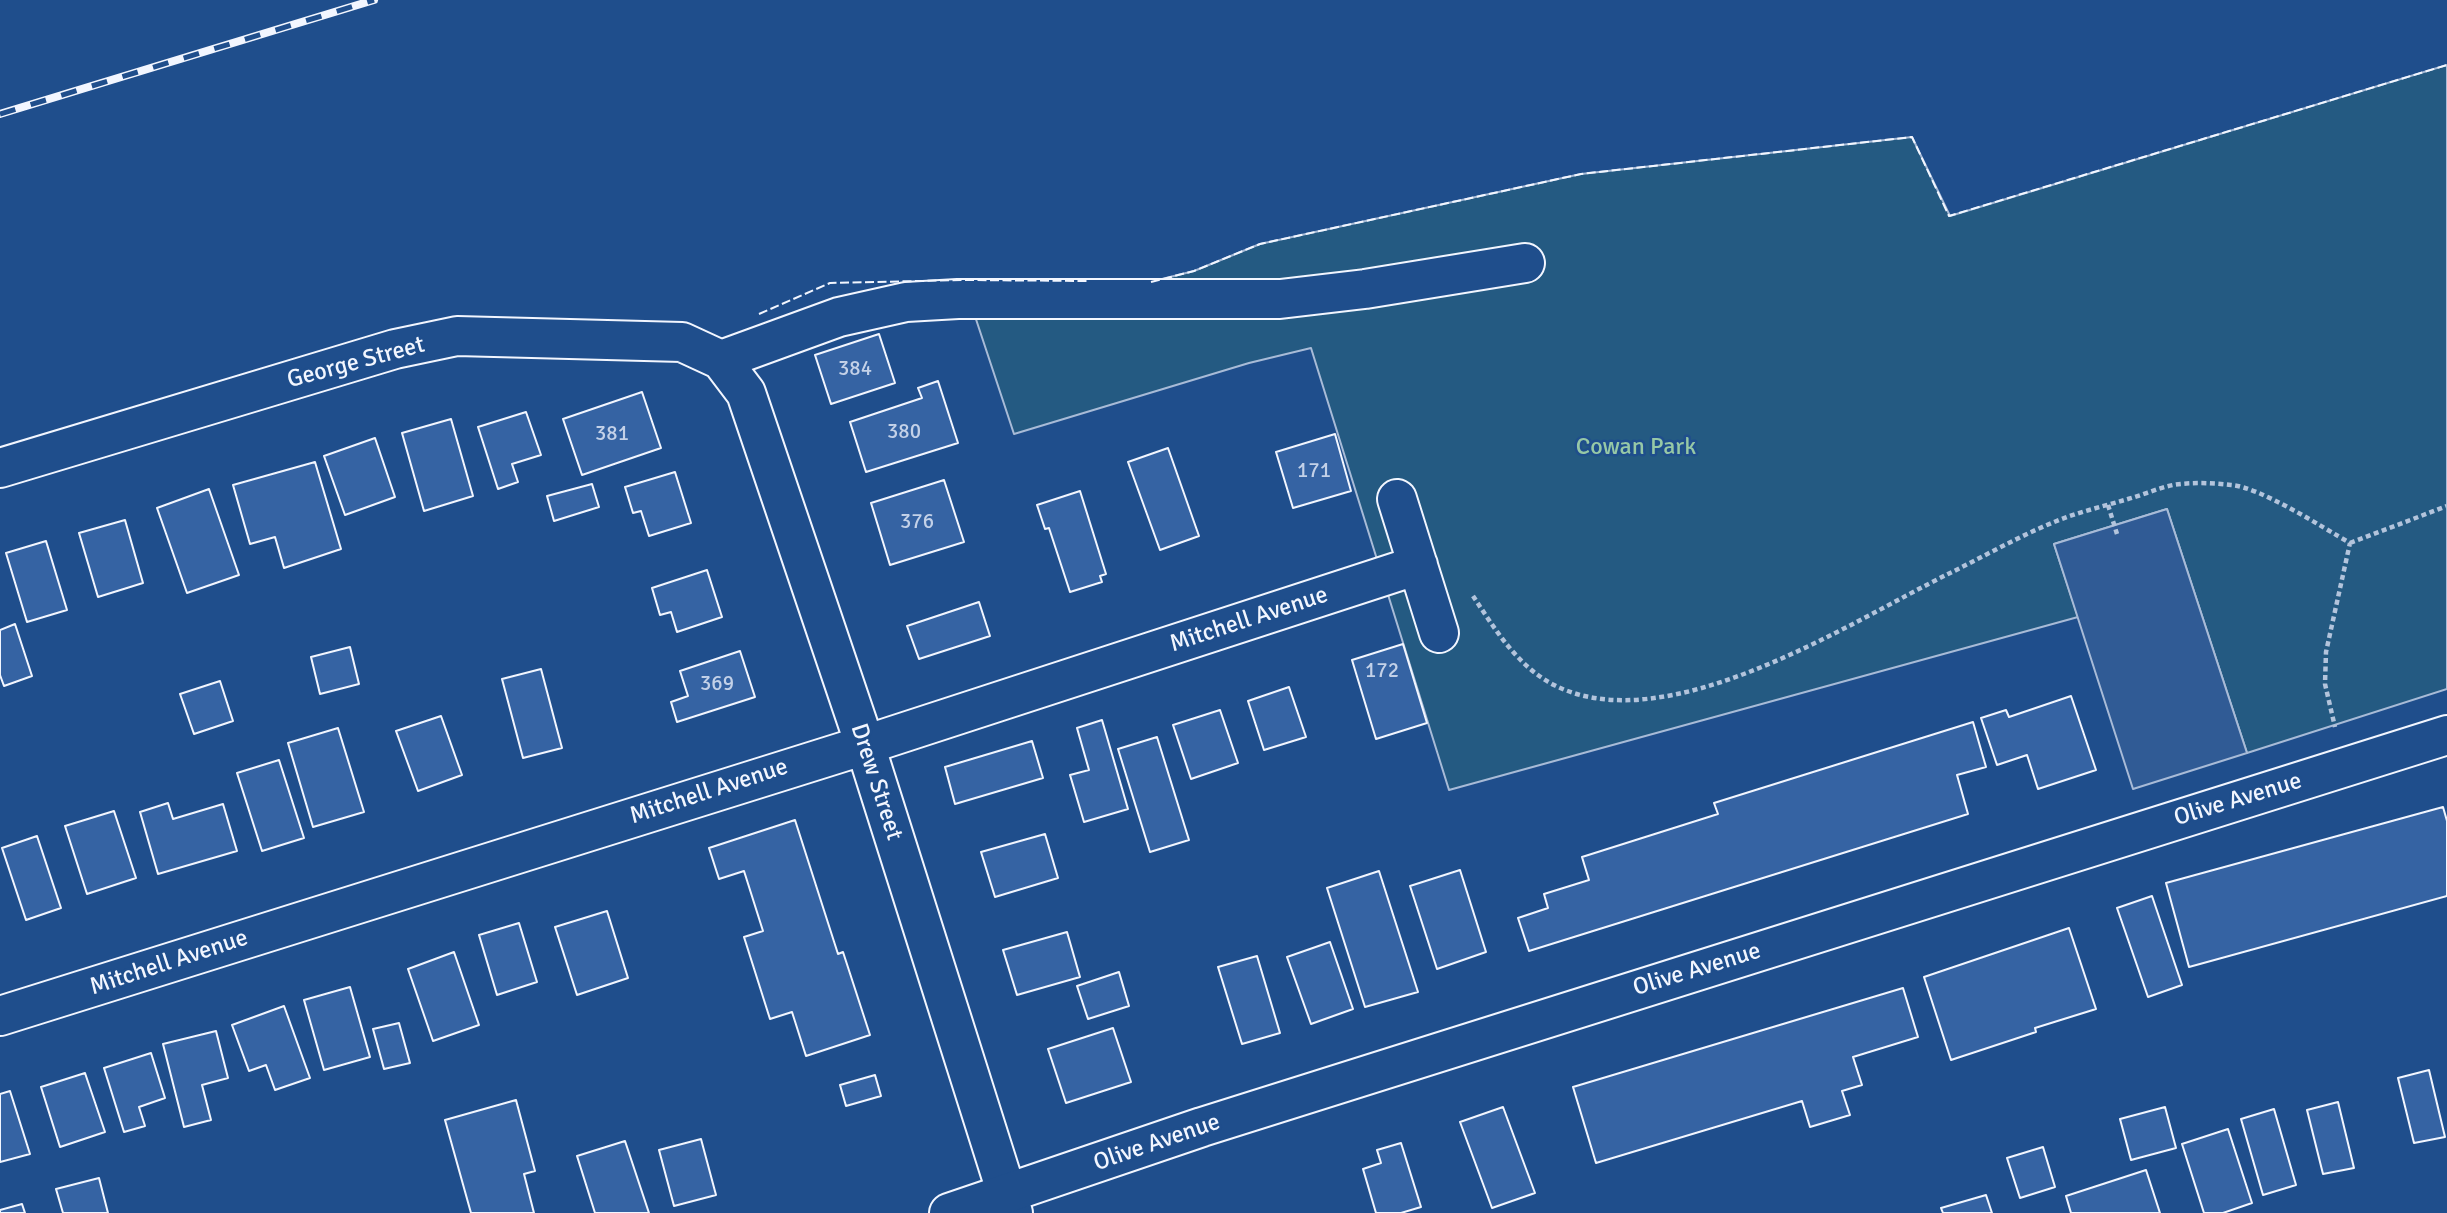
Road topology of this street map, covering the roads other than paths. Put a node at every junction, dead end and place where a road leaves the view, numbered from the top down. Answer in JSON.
{"nodes":[{"id":1,"x":1525,"y":263,"type":"dead end"},
{"id":2,"x":720,"y":360,"type":"junction"},
{"id":3,"x":0,"y":468,"type":"edge"},
{"id":4,"x":1397,"y":499,"type":"dead end"},
{"id":5,"x":1418,"y":565,"type":"junction"},
{"id":6,"x":1439,"y":633,"type":"dead end"},
{"id":7,"x":2447,"y":735,"type":"edge"},
{"id":8,"x":865,"y":745,"type":"junction"},
{"id":9,"x":0,"y":1016,"type":"edge"},
{"id":10,"x":1010,"y":1204,"type":"edge"},
{"id":11,"x":949,"y":1213,"type":"edge"}],
"edges":[{"from":1,"to":2,"type":"street"},
{"from":2,"to":3,"type":"street","name":"George Street"},
{"from":2,"to":8,"type":"street","name":"Drew Street"},
{"from":4,"to":5,"type":"street"},
{"from":5,"to":6,"type":"street"},
{"from":5,"to":8,"type":"street","name":"Mitchell Avenue"},
{"from":7,"to":10,"type":"street","name":"Olive Avenue"},
{"from":8,"to":9,"type":"street","name":"Mitchell Avenue"},
{"from":8,"to":10,"type":"street","name":"Drew Street"},
{"from":10,"to":11,"type":"street","name":"Olive Avenue"}]}
